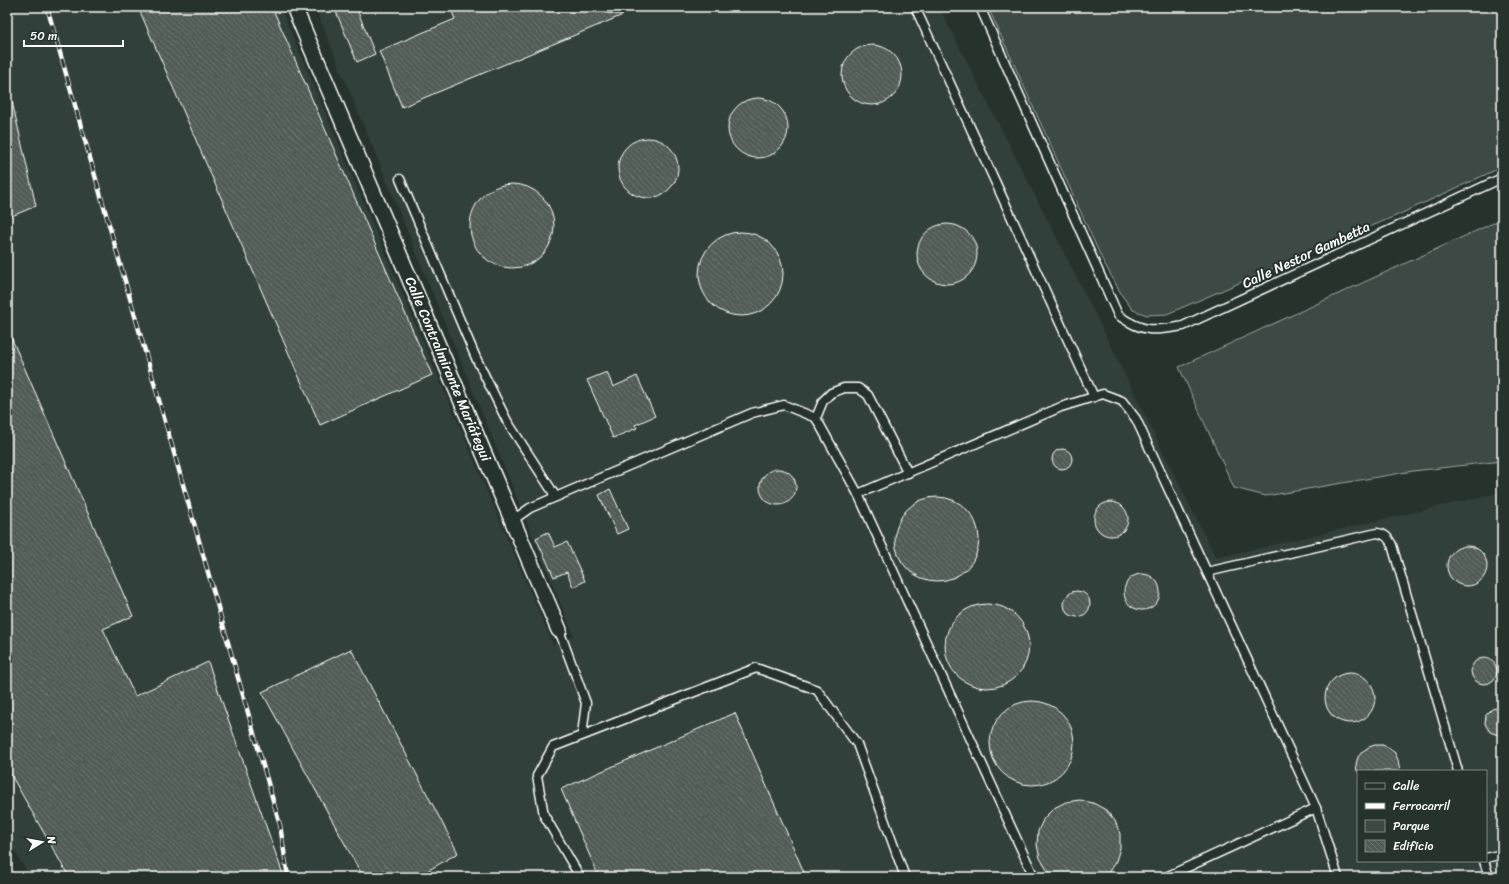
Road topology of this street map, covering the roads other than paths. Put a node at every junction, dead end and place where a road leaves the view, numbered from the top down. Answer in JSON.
{"nodes":[{"id":1,"x":294,"y":7,"type":"edge"},
{"id":2,"x":915,"y":7,"type":"edge"},
{"id":3,"x":980,"y":7,"type":"edge"},
{"id":4,"x":1502,"y":178,"type":"edge"},
{"id":5,"x":400,"y":179,"type":"dead end"},
{"id":6,"x":1094,"y":397,"type":"junction"},
{"id":7,"x":816,"y":418,"type":"junction"},
{"id":8,"x":908,"y":473,"type":"junction"},
{"id":9,"x":858,"y":494,"type":"junction"},
{"id":10,"x":556,"y":497,"type":"junction"},
{"id":11,"x":513,"y":520,"type":"junction"},
{"id":12,"x":1208,"y":572,"type":"junction"},
{"id":13,"x":559,"y":630,"type":"joint"},
{"id":14,"x":582,"y":735,"type":"junction"},
{"id":15,"x":1458,"y":770,"type":"edge"},
{"id":16,"x":1316,"y":808,"type":"junction"},
{"id":17,"x":1502,"y":854,"type":"edge"},
{"id":18,"x":1487,"y":858,"type":"edge"},
{"id":19,"x":1484,"y":862,"type":"edge"},
{"id":20,"x":580,"y":877,"type":"edge"},
{"id":21,"x":905,"y":877,"type":"edge"},
{"id":22,"x":1034,"y":877,"type":"edge"},
{"id":23,"x":1166,"y":877,"type":"edge"},
{"id":24,"x":1338,"y":877,"type":"edge"},
{"id":25,"x":1489,"y":877,"type":"edge"}],
"edges":[{"from":1,"to":11,"type":"street","name":"Calle Contralmirante Mariátegui"},
{"from":2,"to":6,"type":"lane"},
{"from":3,"to":4,"type":"lane","name":"Calle Nestor Gambetta"},
{"from":5,"to":10,"type":"lane"},
{"from":6,"to":8,"type":"lane"},
{"from":6,"to":12,"type":"lane"},
{"from":7,"to":8,"type":"lane"},
{"from":7,"to":9,"type":"lane"},
{"from":7,"to":10,"type":"lane"},
{"from":8,"to":9,"type":"lane"},
{"from":9,"to":22,"type":"lane"},
{"from":10,"to":11,"type":"lane"},
{"from":11,"to":13,"type":"street","name":"Calle Contralmirante Mariátegui"},
{"from":12,"to":15,"type":"lane"},
{"from":12,"to":16,"type":"lane"},
{"from":13,"to":14,"type":"lane","name":"Calle Contralmirante Mariátegui"},
{"from":14,"to":20,"type":"lane"},
{"from":14,"to":21,"type":"lane"},
{"from":16,"to":23,"type":"lane"},
{"from":16,"to":24,"type":"lane"},
{"from":17,"to":18,"type":"lane"},
{"from":19,"to":25,"type":"lane"}]}
